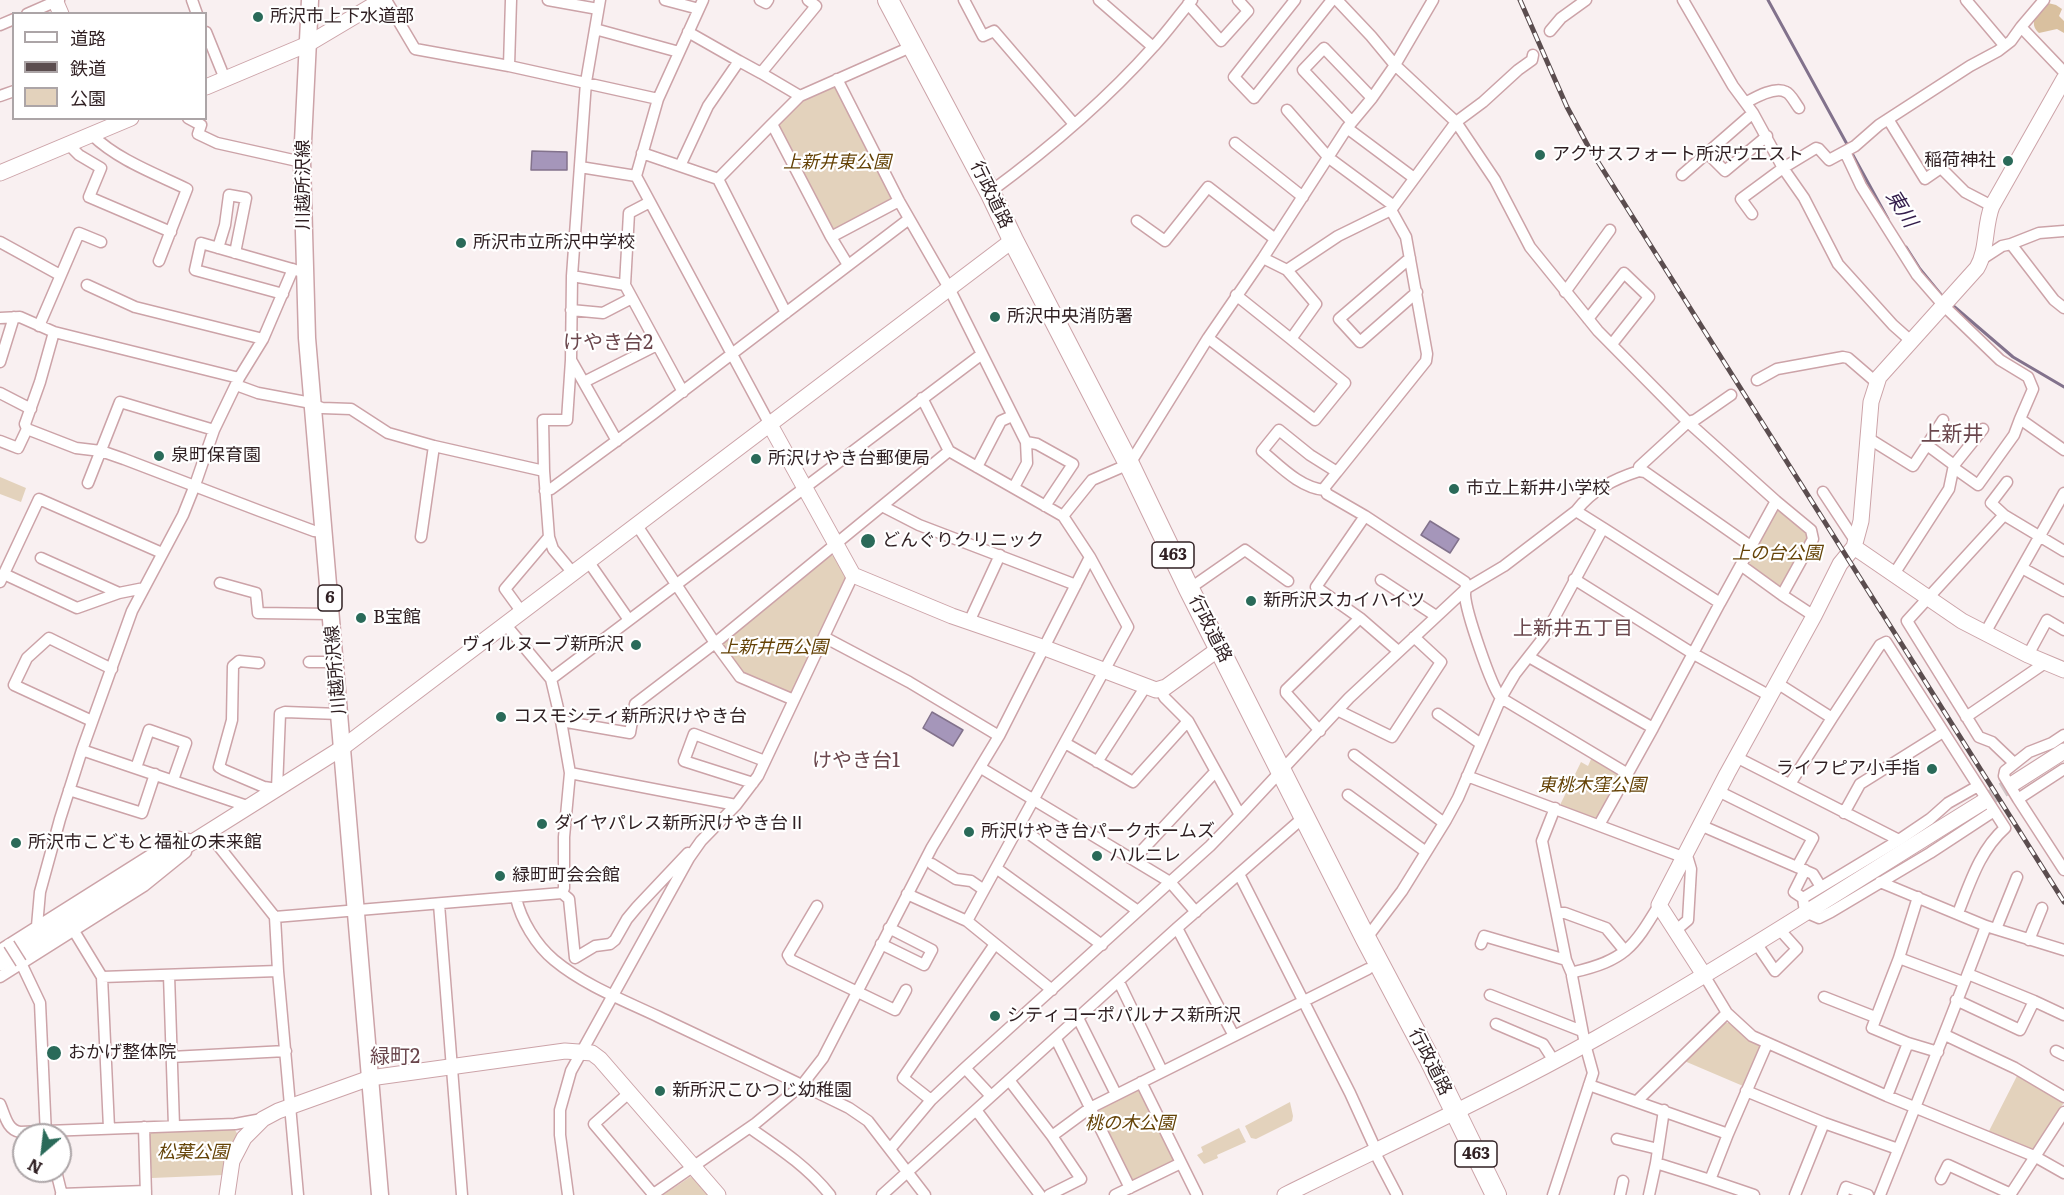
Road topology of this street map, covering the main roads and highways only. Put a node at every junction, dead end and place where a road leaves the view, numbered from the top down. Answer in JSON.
{"nodes":[{"id":1,"x":310,"y":0,"type":"edge"},
{"id":2,"x":888,"y":0,"type":"edge"},
{"id":3,"x":380,"y":1195,"type":"edge"},
{"id":4,"x":1496,"y":1195,"type":"edge"}],
"edges":[{"from":1,"to":3,"type":"main road","name":"川越所沢線","number":"6"},
{"from":2,"to":4,"type":"highway","name":"行政道路","number":"463"}]}
